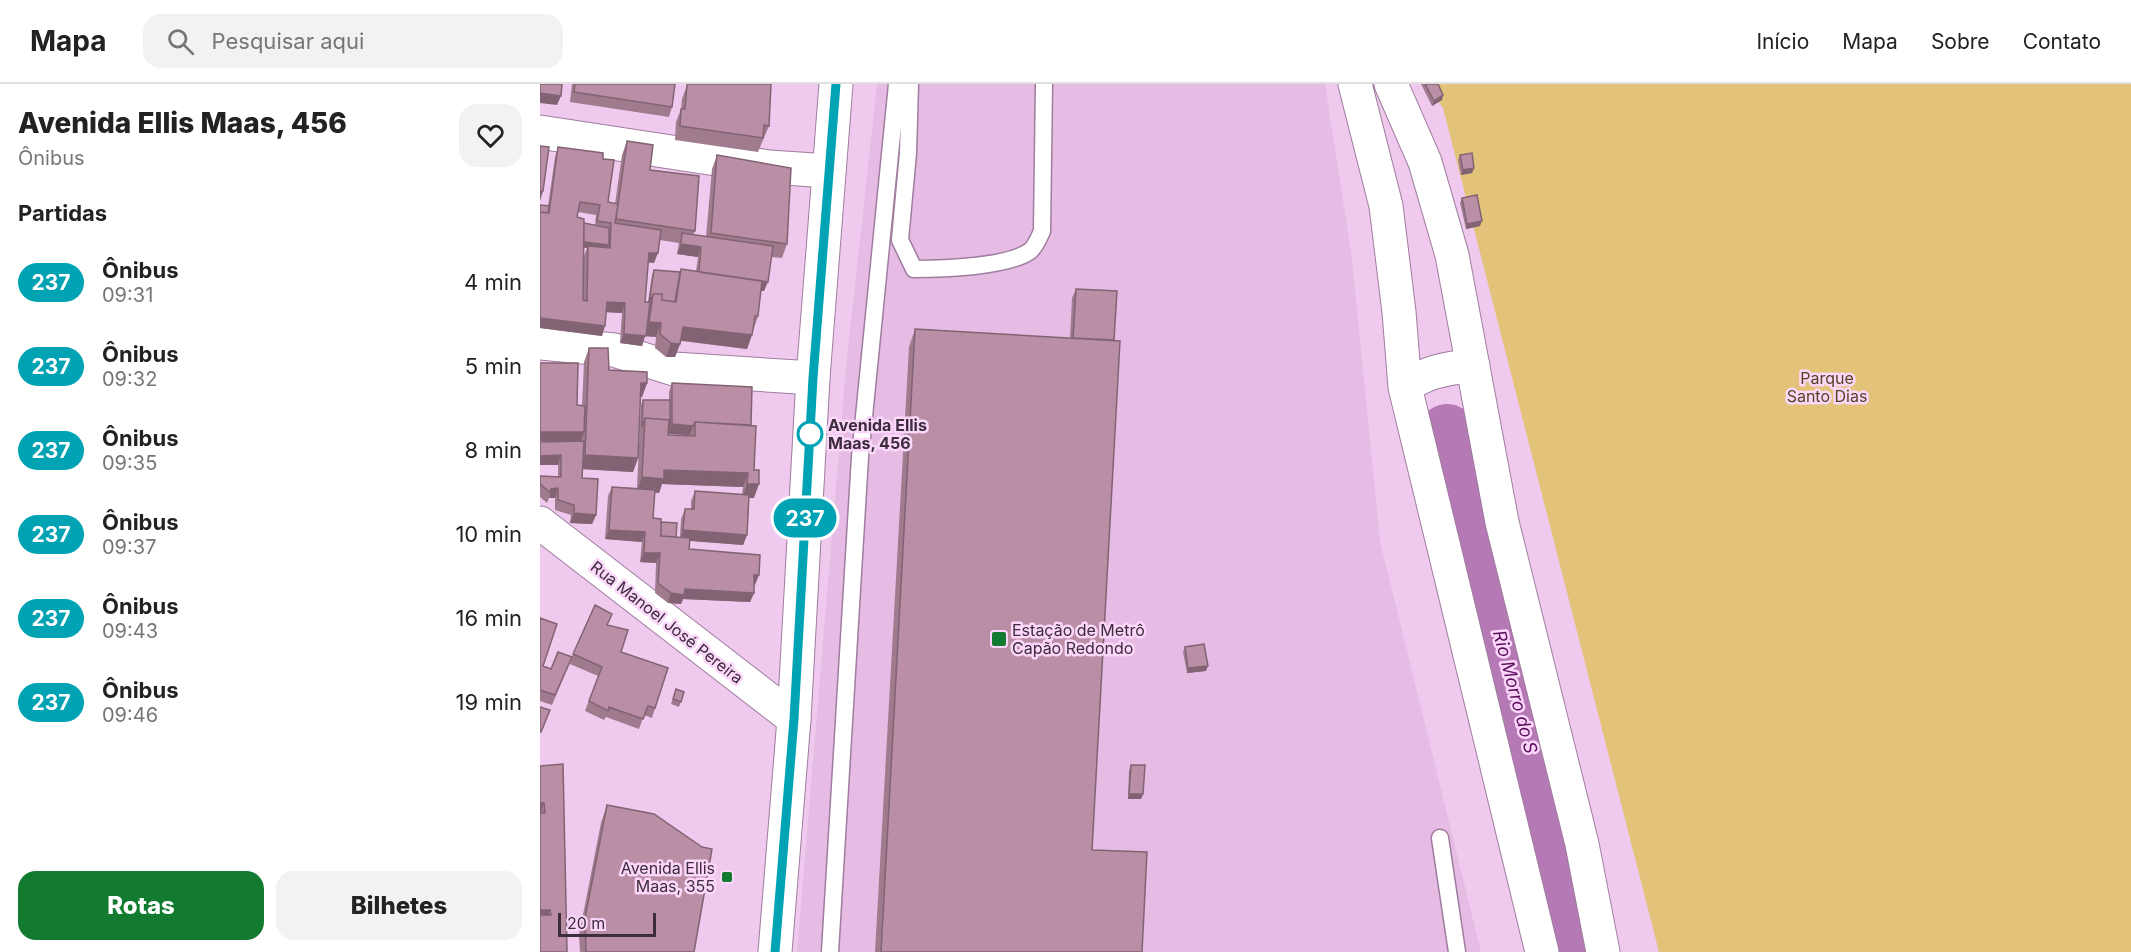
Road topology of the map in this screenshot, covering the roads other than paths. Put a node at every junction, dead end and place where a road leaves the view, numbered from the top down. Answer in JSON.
{"nodes":[{"id":1,"x":836,"y":84,"type":"edge"},
{"id":2,"x":897,"y":84,"type":"edge"},
{"id":3,"x":910,"y":84,"type":"edge"},
{"id":4,"x":1044,"y":84,"type":"edge"},
{"id":5,"x":1355,"y":84,"type":"edge"},
{"id":6,"x":1391,"y":84,"type":"edge"},
{"id":7,"x":540,"y":132,"type":"edge"},
{"id":8,"x":829,"y":171,"type":"junction"},
{"id":9,"x":540,"y":343,"type":"edge"},
{"id":10,"x":1473,"y":365,"type":"junction"},
{"id":11,"x":813,"y":378,"type":"junction"},
{"id":12,"x":1406,"y":387,"type":"junction"},
{"id":13,"x":540,"y":523,"type":"edge"},
{"id":14,"x":794,"y":719,"type":"junction"},
{"id":15,"x":1440,"y":838,"type":"dead end"},
{"id":16,"x":775,"y":952,"type":"edge"},
{"id":17,"x":830,"y":952,"type":"edge"},
{"id":18,"x":1458,"y":952,"type":"edge"},
{"id":19,"x":1542,"y":952,"type":"edge"},
{"id":20,"x":1603,"y":952,"type":"edge"}],
"edges":[{"from":1,"to":8,"type":"main road"},
{"from":2,"to":17,"type":"lane"},
{"from":3,"to":4,"type":"lane"},
{"from":5,"to":12,"type":"main road"},
{"from":6,"to":10,"type":"main road"},
{"from":7,"to":8,"type":"main road"},
{"from":8,"to":11,"type":"main road"},
{"from":9,"to":11,"type":"main road"},
{"from":10,"to":12,"type":"main road"},
{"from":10,"to":20,"type":"main road"},
{"from":11,"to":14,"type":"main road"},
{"from":12,"to":19,"type":"main road"},
{"from":13,"to":14,"type":"main road","name":"Rua Manoel José Pereira"},
{"from":14,"to":16,"type":"main road"},
{"from":15,"to":18,"type":"lane"}]}
